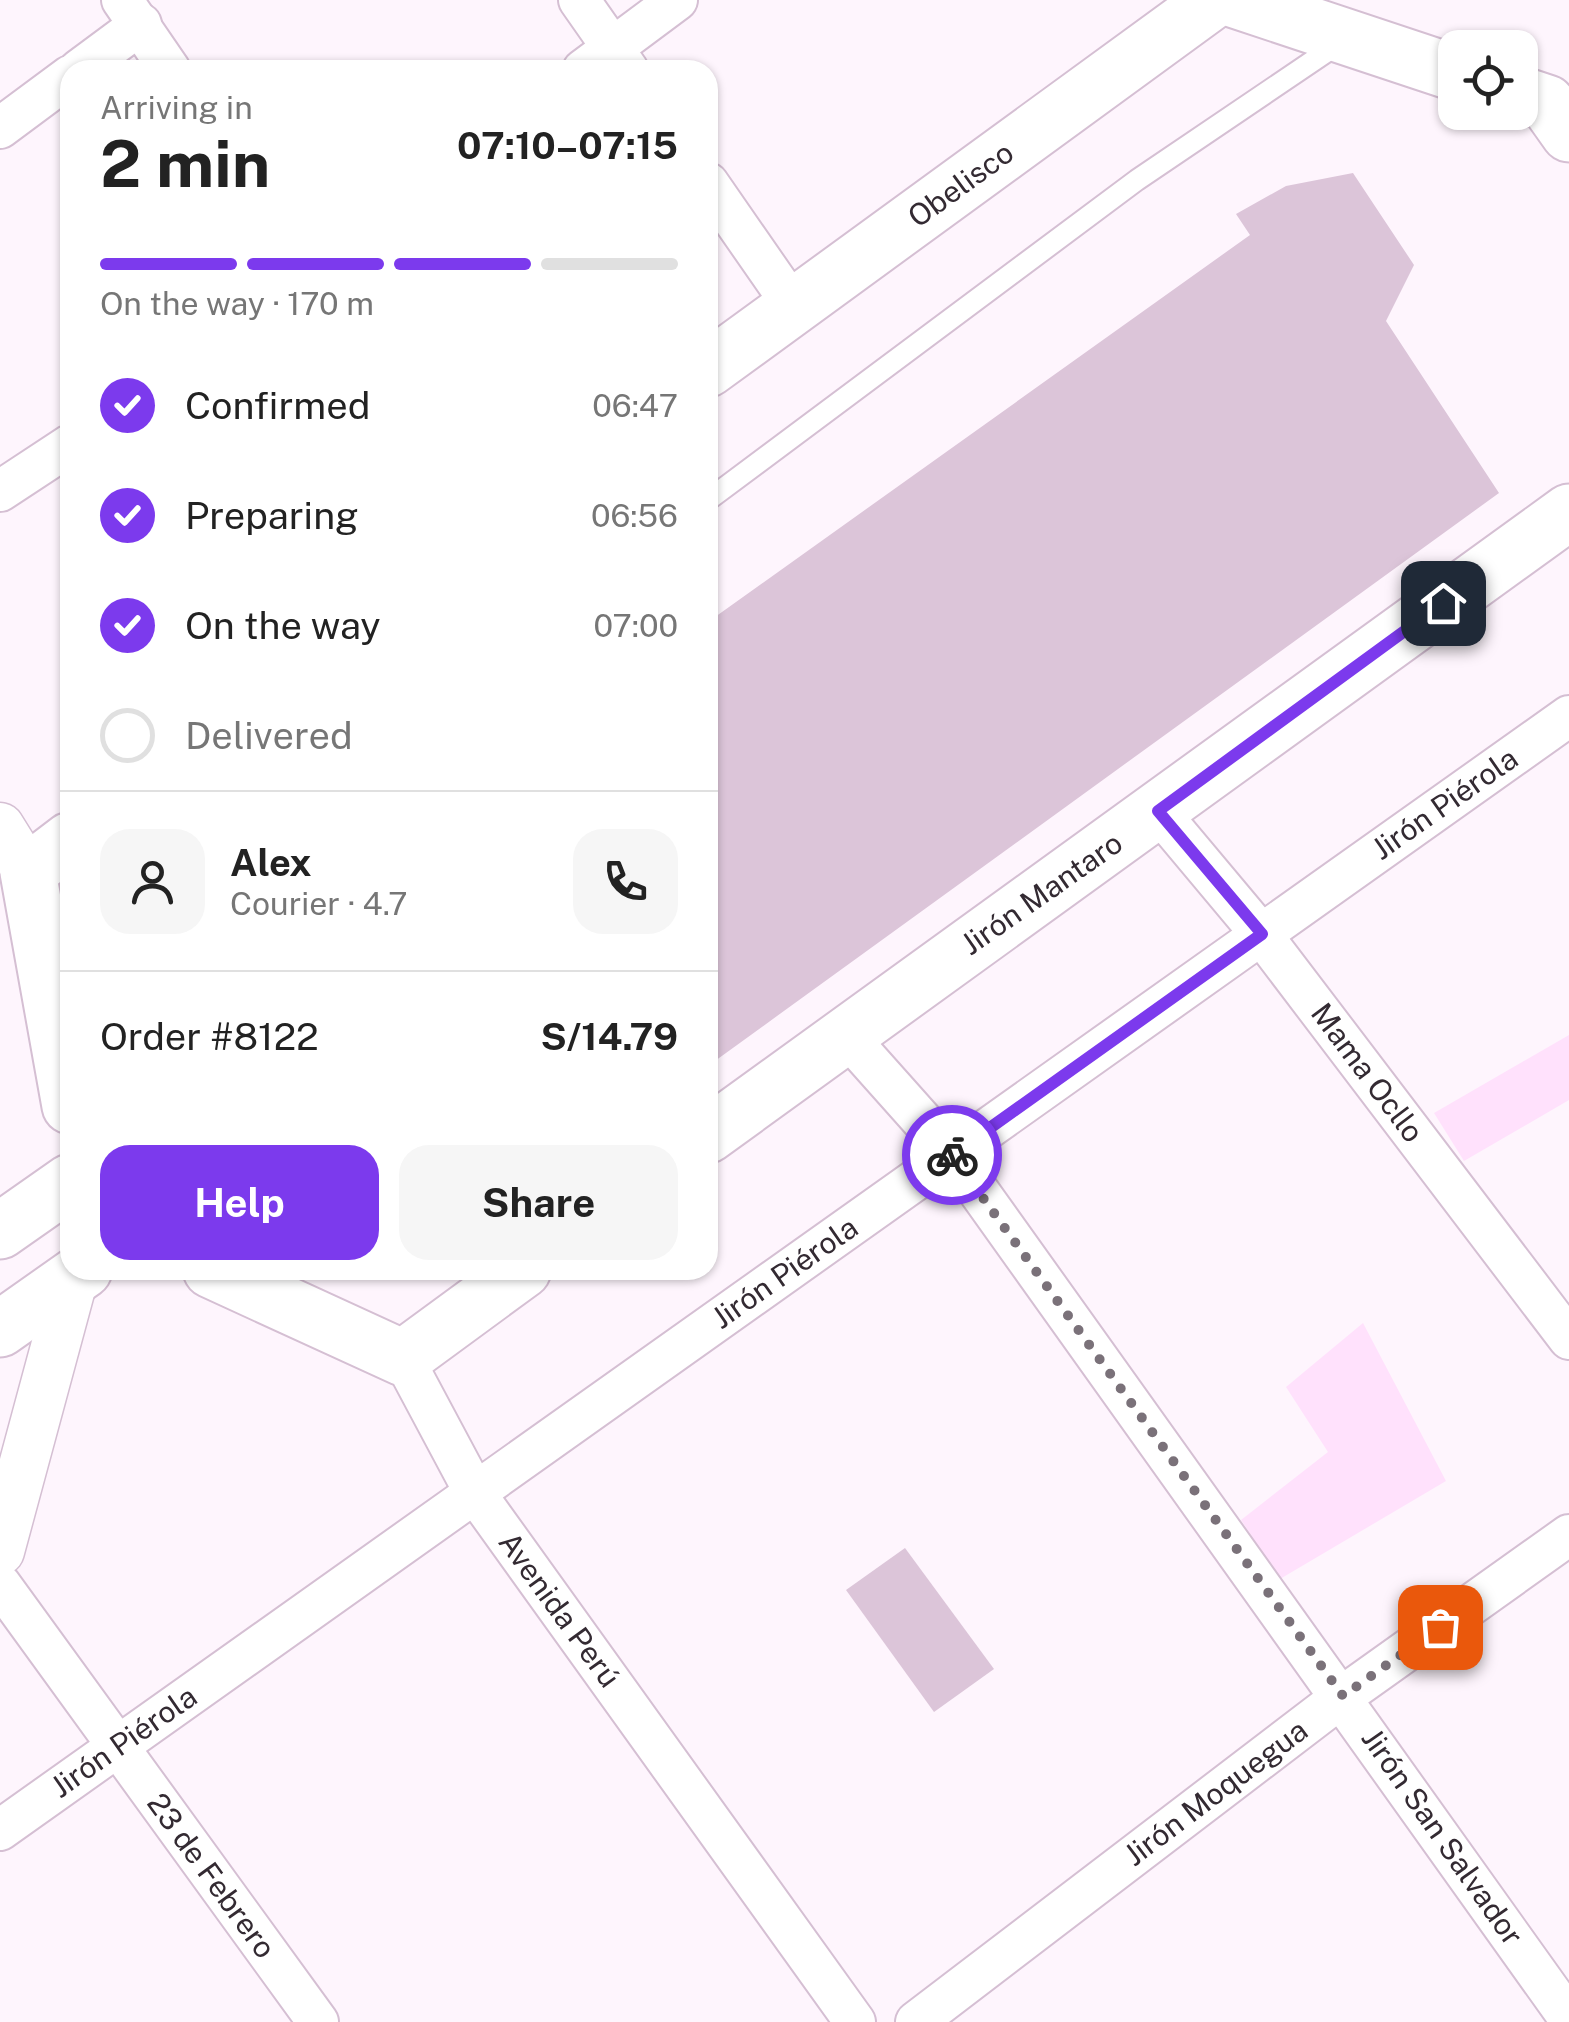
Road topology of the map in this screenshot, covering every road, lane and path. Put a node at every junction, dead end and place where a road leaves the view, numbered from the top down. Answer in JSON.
{"nodes":[{"id":1,"x":579,"y":0,"type":"edge"},
{"id":2,"x":676,"y":0,"type":"edge"},
{"id":3,"x":1214,"y":0,"type":"edge"},
{"id":4,"x":1235,"y":0,"type":"edge"},
{"id":5,"x":131,"y":12,"type":"edge"},
{"id":6,"x":1348,"y":37,"type":"junction"},
{"id":7,"x":88,"y":60,"type":"edge"},
{"id":8,"x":163,"y":60,"type":"edge"},
{"id":9,"x":607,"y":60,"type":"edge"},
{"id":10,"x":610,"y":60,"type":"edge"},
{"id":11,"x":1438,"y":67,"type":"edge"},
{"id":12,"x":60,"y":83,"type":"edge"},
{"id":13,"x":0,"y":128,"type":"edge"},
{"id":14,"x":718,"y":197,"type":"edge"},
{"id":15,"x":794,"y":307,"type":"junction"},
{"id":16,"x":718,"y":362,"type":"edge"},
{"id":17,"x":60,"y":451,"type":"edge"},
{"id":18,"x":0,"y":490,"type":"edge"},
{"id":19,"x":718,"y":493,"type":"edge"},
{"id":20,"x":1569,"y":512,"type":"edge"},
{"id":21,"x":1569,"y":716,"type":"edge"},
{"id":22,"x":1158,"y":811,"type":"junction"},
{"id":23,"x":24,"y":858,"type":"edge"},
{"id":24,"x":1262,"y":934,"type":"junction"},
{"id":25,"x":846,"y":1034,"type":"junction"},
{"id":26,"x":60,"y":1052,"type":"edge"},
{"id":27,"x":718,"y":1128,"type":"edge"},
{"id":28,"x":952,"y":1154,"type":"junction"},
{"id":29,"x":60,"y":1189,"type":"edge"},
{"id":30,"x":0,"y":1231,"type":"edge"},
{"id":31,"x":70,"y":1280,"type":"edge"},
{"id":32,"x":77,"y":1280,"type":"edge"},
{"id":33,"x":233,"y":1280,"type":"edge"},
{"id":34,"x":509,"y":1280,"type":"edge"},
{"id":35,"x":0,"y":1329,"type":"edge"},
{"id":36,"x":1569,"y":1339,"type":"edge"},
{"id":37,"x":403,"y":1358,"type":"junction"},
{"id":38,"x":474,"y":1493,"type":"junction"},
{"id":39,"x":1569,"y":1535,"type":"edge"},
{"id":40,"x":0,"y":1551,"type":"edge"},
{"id":41,"x":0,"y":1584,"type":"edge"},
{"id":42,"x":1343,"y":1696,"type":"junction"},
{"id":43,"x":116,"y":1747,"type":"junction"},
{"id":44,"x":0,"y":1830,"type":"edge"},
{"id":45,"x":1569,"y":2018,"type":"edge"},
{"id":46,"x":318,"y":2022,"type":"edge"},
{"id":47,"x":855,"y":2022,"type":"edge"},
{"id":48,"x":916,"y":2022,"type":"edge"}],
"edges":[{"from":1,"to":9,"type":"street"},
{"from":2,"to":10,"type":"street"},
{"from":3,"to":15,"type":"main road","name":"Obelisco"},
{"from":4,"to":6,"type":"main road"},
{"from":5,"to":7,"type":"street"},
{"from":5,"to":8,"type":"street"},
{"from":6,"to":11,"type":"main road"},
{"from":6,"to":19,"type":"lane"},
{"from":12,"to":13,"type":"street"},
{"from":14,"to":15,"type":"street"},
{"from":15,"to":16,"type":"main road","name":"Obelisco"},
{"from":17,"to":18,"type":"street"},
{"from":20,"to":22,"type":"main road","name":"Jirón Mantaro"},
{"from":21,"to":24,"type":"street","name":"Jirón Piérola"},
{"from":22,"to":24,"type":"street","name":"Mama Ocllo"},
{"from":22,"to":25,"type":"main road","name":"Jirón Mantaro"},
{"from":23,"to":26,"type":"main road"},
{"from":24,"to":28,"type":"street","name":"Jirón Piérola"},
{"from":24,"to":36,"type":"street","name":"Mama Ocllo"},
{"from":25,"to":27,"type":"main road","name":"Jirón Mantaro"},
{"from":25,"to":28,"type":"street","name":"Jirón San Salvador"},
{"from":28,"to":38,"type":"street","name":"Jirón Piérola"},
{"from":28,"to":42,"type":"street","name":"Jirón San Salvador"},
{"from":29,"to":30,"type":"main road"},
{"from":31,"to":35,"type":"main road"},
{"from":32,"to":40,"type":"street"},
{"from":33,"to":37,"type":"main road"},
{"from":34,"to":37,"type":"main road"},
{"from":37,"to":38,"type":"street","name":"Avenida Perú"},
{"from":38,"to":43,"type":"street","name":"Jirón Piérola"},
{"from":38,"to":47,"type":"street","name":"Avenida Perú"},
{"from":39,"to":42,"type":"street","name":"Jirón Moquegua"},
{"from":41,"to":43,"type":"street","name":"23 de Febrero"},
{"from":42,"to":45,"type":"street","name":"Jirón San Salvador"},
{"from":42,"to":48,"type":"street","name":"Jirón Moquegua"},
{"from":43,"to":44,"type":"street","name":"Jirón Piérola"},
{"from":43,"to":46,"type":"street","name":"23 de Febrero"}]}
